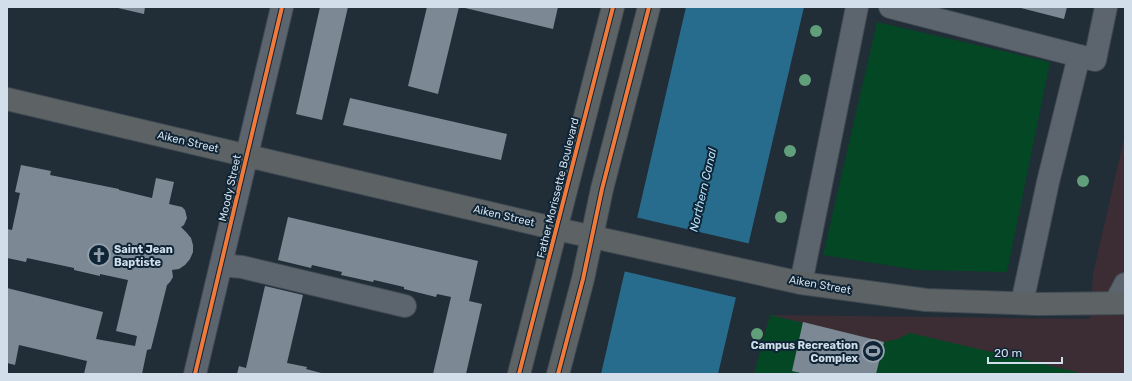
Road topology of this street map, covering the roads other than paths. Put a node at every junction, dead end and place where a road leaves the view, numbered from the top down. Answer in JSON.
{"nodes":[{"id":1,"x":282,"y":7,"type":"edge"},
{"id":2,"x":613,"y":7,"type":"edge"},
{"id":3,"x":649,"y":7,"type":"edge"},
{"id":4,"x":857,"y":7,"type":"edge"},
{"id":5,"x":890,"y":7,"type":"edge"},
{"id":6,"x":1106,"y":7,"type":"edge"},
{"id":7,"x":1079,"y":56,"type":"junction"},
{"id":8,"x":7,"y":99,"type":"edge"},
{"id":9,"x":247,"y":155,"type":"junction"},
{"id":10,"x":557,"y":229,"type":"junction"},
{"id":11,"x":592,"y":236,"type":"junction"},
{"id":12,"x":221,"y":265,"type":"junction"},
{"id":13,"x":801,"y":283,"type":"junction"},
{"id":14,"x":1122,"y":297,"type":"edge"},
{"id":15,"x":1022,"y":303,"type":"junction"},
{"id":16,"x":405,"y":306,"type":"dead end"},
{"id":17,"x":195,"y":374,"type":"edge"},
{"id":18,"x":519,"y":374,"type":"edge"},
{"id":19,"x":558,"y":374,"type":"edge"}],
"edges":[{"from":1,"to":9,"type":"street","name":"Moody Street"},
{"from":2,"to":10,"type":"main road","name":"Father Morissette Boulevard"},
{"from":3,"to":11,"type":"main road"},
{"from":4,"to":13,"type":"street"},
{"from":5,"to":7,"type":"street"},
{"from":6,"to":7,"type":"street"},
{"from":7,"to":15,"type":"street"},
{"from":8,"to":9,"type":"main road","name":"Aiken Street"},
{"from":9,"to":10,"type":"main road","name":"Aiken Street"},
{"from":9,"to":12,"type":"street","name":"Moody Street"},
{"from":10,"to":11,"type":"main road","name":"Aiken Street"},
{"from":10,"to":18,"type":"main road","name":"Father Morissette Boulevard"},
{"from":11,"to":13,"type":"main road","name":"Aiken Street"},
{"from":11,"to":19,"type":"main road"},
{"from":12,"to":16,"type":"street"},
{"from":12,"to":17,"type":"street","name":"Moody Street"},
{"from":13,"to":15,"type":"main road","name":"Aiken Street"},
{"from":14,"to":15,"type":"main road","name":"Aiken Street"}]}
